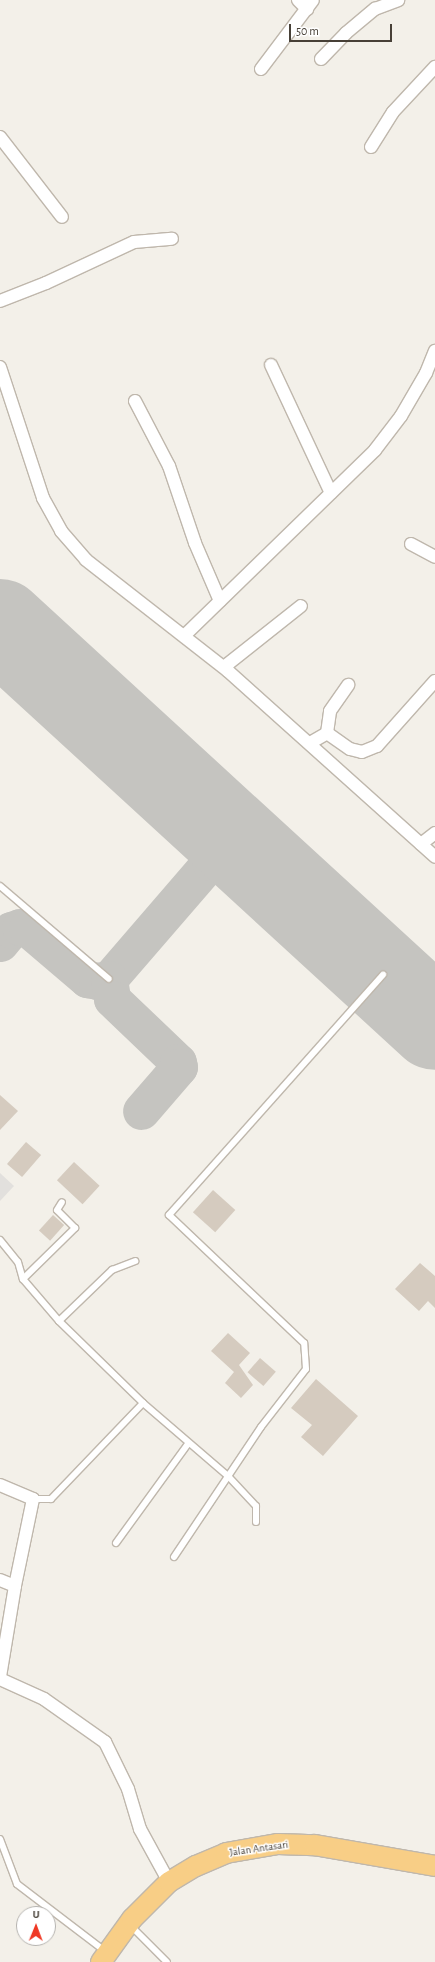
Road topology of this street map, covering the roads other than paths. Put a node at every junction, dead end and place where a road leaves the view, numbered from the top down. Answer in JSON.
{"nodes":[{"id":1,"x":298,"y":0,"type":"edge"},
{"id":2,"x":398,"y":0,"type":"edge"},
{"id":3,"x":310,"y":5,"type":"edge"},
{"id":4,"x":321,"y":59,"type":"dead end"},
{"id":5,"x":435,"y":66,"type":"edge"},
{"id":6,"x":261,"y":69,"type":"dead end"},
{"id":7,"x":0,"y":137,"type":"edge"},
{"id":8,"x":371,"y":148,"type":"dead end"},
{"id":9,"x":62,"y":217,"type":"dead end"},
{"id":10,"x":172,"y":240,"type":"dead end"},
{"id":11,"x":0,"y":301,"type":"edge"},
{"id":12,"x":435,"y":351,"type":"edge"},
{"id":13,"x":271,"y":365,"type":"dead end"},
{"id":14,"x":0,"y":367,"type":"edge"},
{"id":15,"x":135,"y":402,"type":"dead end"},
{"id":16,"x":331,"y":493,"type":"junction"},
{"id":17,"x":411,"y":544,"type":"dead end"},
{"id":18,"x":435,"y":557,"type":"edge"},
{"id":19,"x":220,"y":601,"type":"junction"},
{"id":20,"x":301,"y":606,"type":"dead end"},
{"id":21,"x":185,"y":635,"type":"junction"},
{"id":22,"x":224,"y":667,"type":"junction"},
{"id":23,"x":435,"y":681,"type":"edge"},
{"id":24,"x":348,"y":685,"type":"dead end"},
{"id":25,"x":327,"y":732,"type":"junction"},
{"id":26,"x":310,"y":743,"type":"junction"},
{"id":27,"x":435,"y":833,"type":"edge"},
{"id":28,"x":421,"y":844,"type":"junction"},
{"id":29,"x":435,"y":857,"type":"edge"},
{"id":30,"x":0,"y":886,"type":"edge"},
{"id":31,"x":382,"y":976,"type":"dead end"},
{"id":32,"x":108,"y":979,"type":"dead end"},
{"id":33,"x":62,"y":1202,"type":"dead end"},
{"id":34,"x":0,"y":1240,"type":"edge"},
{"id":35,"x":136,"y":1261,"type":"dead end"},
{"id":36,"x":23,"y":1279,"type":"junction"},
{"id":37,"x":59,"y":1321,"type":"junction"},
{"id":38,"x":143,"y":1403,"type":"junction"},
{"id":39,"x":188,"y":1444,"type":"junction"},
{"id":40,"x":228,"y":1476,"type":"junction"},
{"id":41,"x":0,"y":1485,"type":"edge"},
{"id":42,"x":33,"y":1499,"type":"junction"},
{"id":43,"x":256,"y":1522,"type":"dead end"},
{"id":44,"x":116,"y":1543,"type":"dead end"},
{"id":45,"x":174,"y":1557,"type":"dead end"},
{"id":46,"x":0,"y":1580,"type":"edge"},
{"id":47,"x":15,"y":1586,"type":"junction"},
{"id":48,"x":0,"y":1678,"type":"edge"},
{"id":49,"x":0,"y":1839,"type":"edge"},
{"id":50,"x":435,"y":1866,"type":"edge"},
{"id":51,"x":170,"y":1882,"type":"junction"},
{"id":52,"x":129,"y":1923,"type":"junction"},
{"id":53,"x":105,"y":1957,"type":"edge"},
{"id":54,"x":167,"y":1962,"type":"edge"}],
"edges":[{"from":1,"to":3,"type":"street"},
{"from":2,"to":4,"type":"street"},
{"from":3,"to":6,"type":"street"},
{"from":5,"to":8,"type":"street"},
{"from":7,"to":9,"type":"street"},
{"from":10,"to":11,"type":"street"},
{"from":12,"to":16,"type":"street"},
{"from":13,"to":16,"type":"street"},
{"from":14,"to":21,"type":"street"},
{"from":15,"to":19,"type":"street"},
{"from":16,"to":19,"type":"street"},
{"from":17,"to":18,"type":"street"},
{"from":19,"to":21,"type":"street"},
{"from":20,"to":22,"type":"street"},
{"from":21,"to":22,"type":"street"},
{"from":22,"to":26,"type":"street"},
{"from":23,"to":25,"type":"street"},
{"from":24,"to":25,"type":"street"},
{"from":25,"to":26,"type":"street"},
{"from":26,"to":28,"type":"street"},
{"from":27,"to":28,"type":"street"},
{"from":28,"to":29,"type":"street"},
{"from":30,"to":32,"type":"lane"},
{"from":31,"to":40,"type":"lane"},
{"from":33,"to":36,"type":"lane"},
{"from":34,"to":36,"type":"lane"},
{"from":35,"to":37,"type":"lane"},
{"from":36,"to":37,"type":"lane"},
{"from":37,"to":38,"type":"lane"},
{"from":38,"to":39,"type":"lane"},
{"from":38,"to":42,"type":"lane"},
{"from":39,"to":40,"type":"lane"},
{"from":39,"to":44,"type":"lane"},
{"from":40,"to":43,"type":"lane"},
{"from":40,"to":45,"type":"lane"},
{"from":41,"to":42,"type":"street"},
{"from":42,"to":47,"type":"street"},
{"from":46,"to":47,"type":"street"},
{"from":47,"to":48,"type":"street"},
{"from":48,"to":51,"type":"street"},
{"from":49,"to":53,"type":"lane"},
{"from":50,"to":51,"type":"highway","name":"Jalan Antasari"},
{"from":51,"to":52,"type":"highway","name":"Jalan Antasari"},
{"from":52,"to":53,"type":"highway","name":"Jalan Antasari"},
{"from":52,"to":54,"type":"lane"}]}
